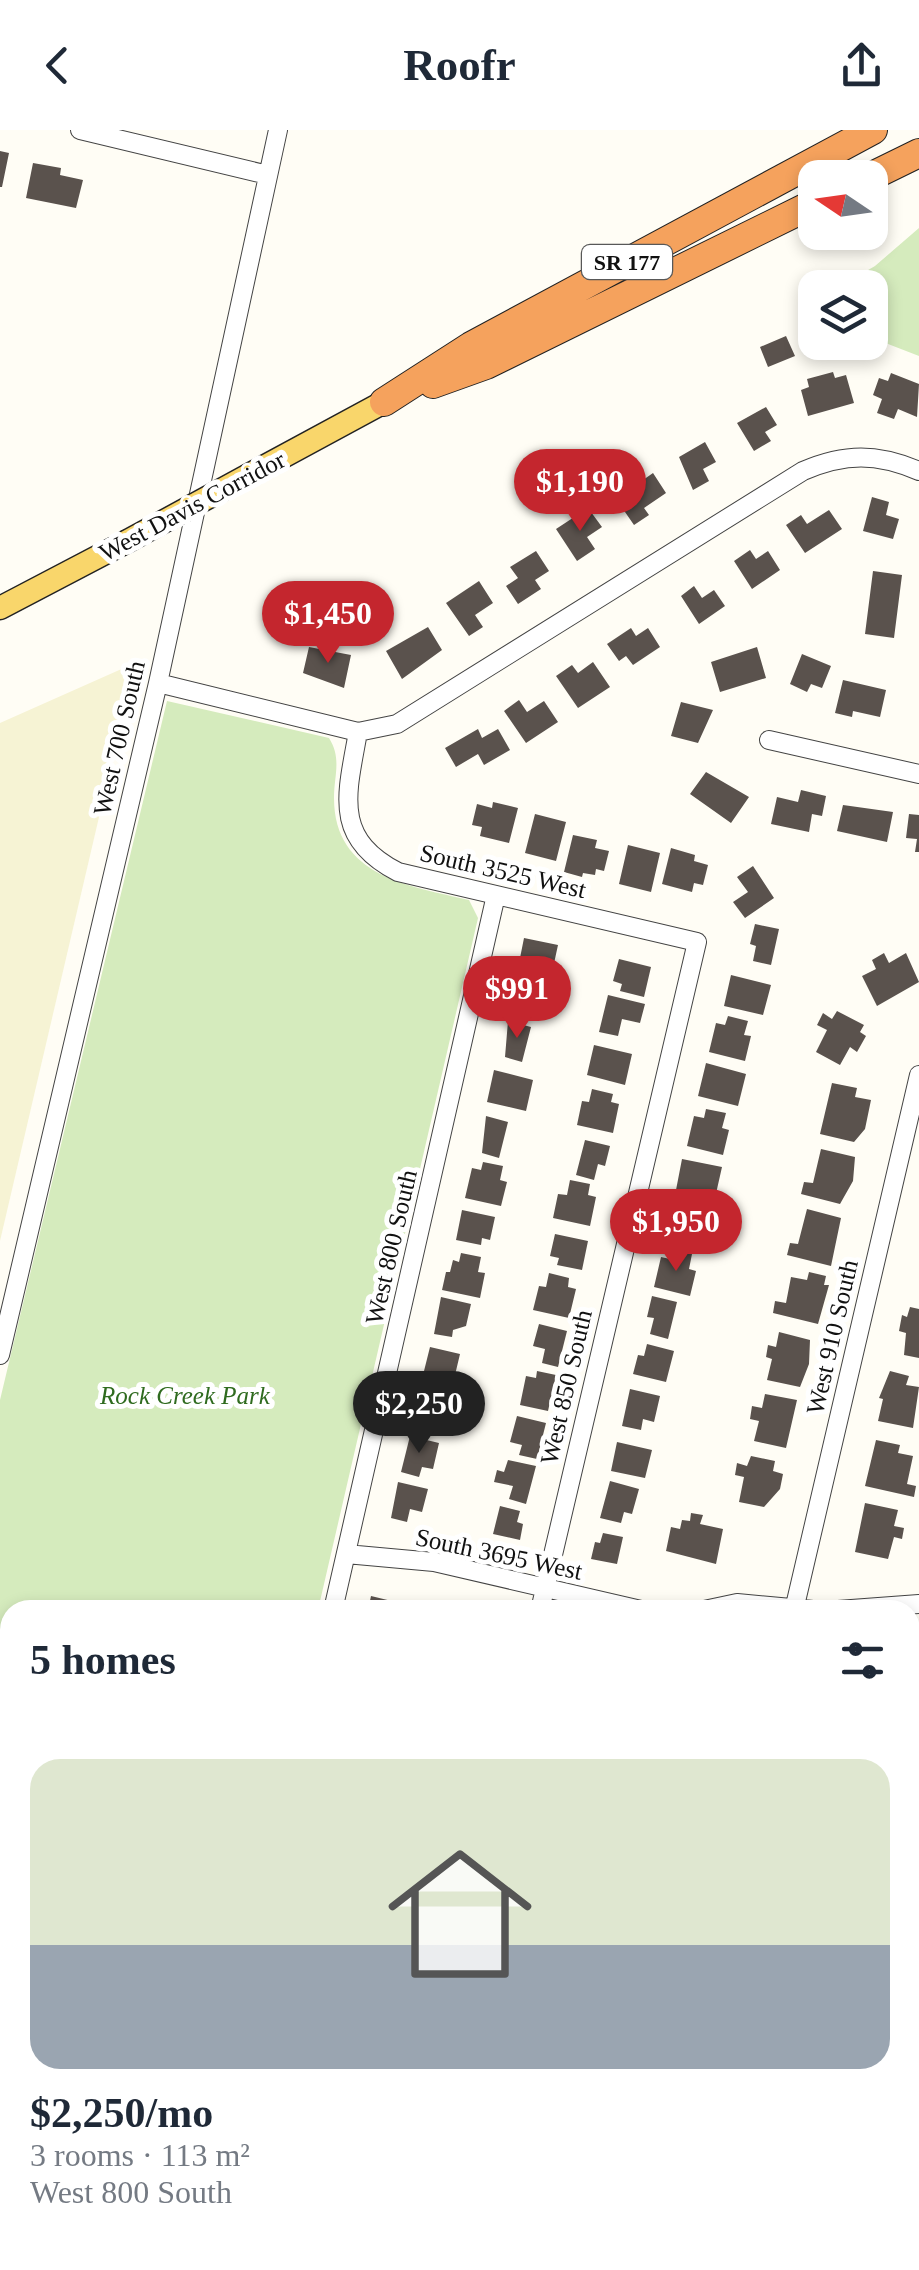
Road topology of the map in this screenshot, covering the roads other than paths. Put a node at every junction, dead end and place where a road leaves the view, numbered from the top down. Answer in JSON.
{"nodes":[{"id":1,"x":80,"y":130,"type":"edge"},
{"id":2,"x":278,"y":130,"type":"edge"},
{"id":3,"x":873,"y":130,"type":"edge"},
{"id":4,"x":919,"y":153,"type":"edge"},
{"id":5,"x":888,"y":168,"type":"edge"},
{"id":6,"x":268,"y":175,"type":"junction"},
{"id":7,"x":798,"y":211,"type":"edge"},
{"id":8,"x":384,"y":402,"type":"junction"},
{"id":9,"x":919,"y":471,"type":"edge"},
{"id":10,"x":0,"y":608,"type":"edge"},
{"id":11,"x":158,"y":683,"type":"junction"},
{"id":12,"x":358,"y":732,"type":"junction"},
{"id":13,"x":769,"y":740,"type":"dead end"},
{"id":14,"x":919,"y":774,"type":"edge"},
{"id":15,"x":496,"y":895,"type":"junction"},
{"id":16,"x":697,"y":942,"type":"joint"},
{"id":17,"x":919,"y":1075,"type":"edge"},
{"id":18,"x":0,"y":1355,"type":"edge"},
{"id":19,"x":346,"y":1554,"type":"junction"},
{"id":20,"x":544,"y":1589,"type":"junction"},
{"id":21,"x":335,"y":1600,"type":"edge"},
{"id":22,"x":542,"y":1600,"type":"edge"},
{"id":23,"x":595,"y":1600,"type":"edge"},
{"id":24,"x":802,"y":1600,"type":"edge"}],
"edges":[{"from":1,"to":6,"type":"street"},
{"from":2,"to":6,"type":"street","name":"West 700 South"},
{"from":3,"to":8,"type":"highway","name":"West Davis Corridor","number":"SR 177"},
{"from":4,"to":5,"type":"highway"},
{"from":6,"to":11,"type":"street","name":"West 700 South"},
{"from":7,"to":8,"type":"highway","name":"West Davis Corridor"},
{"from":8,"to":10,"type":"main road","name":"West Davis Corridor","number":"SR 177","bridge":true},
{"from":9,"to":12,"type":"street"},
{"from":11,"to":12,"type":"street"},
{"from":11,"to":18,"type":"street","name":"West 700 South"},
{"from":12,"to":15,"type":"street","name":"South 3525 West"},
{"from":13,"to":14,"type":"street"},
{"from":15,"to":16,"type":"street","name":"South 3525 West"},
{"from":15,"to":19,"type":"street","name":"West 800 South"},
{"from":16,"to":20,"type":"street","name":"West 850 South"},
{"from":17,"to":24,"type":"street","name":"West 910 South"},
{"from":19,"to":20,"type":"street","name":"South 3695 West"},
{"from":19,"to":21,"type":"street","name":"West 800 South"},
{"from":20,"to":22,"type":"street","name":"West 850 South"},
{"from":20,"to":23,"type":"street","name":"South 3695 West"}]}
